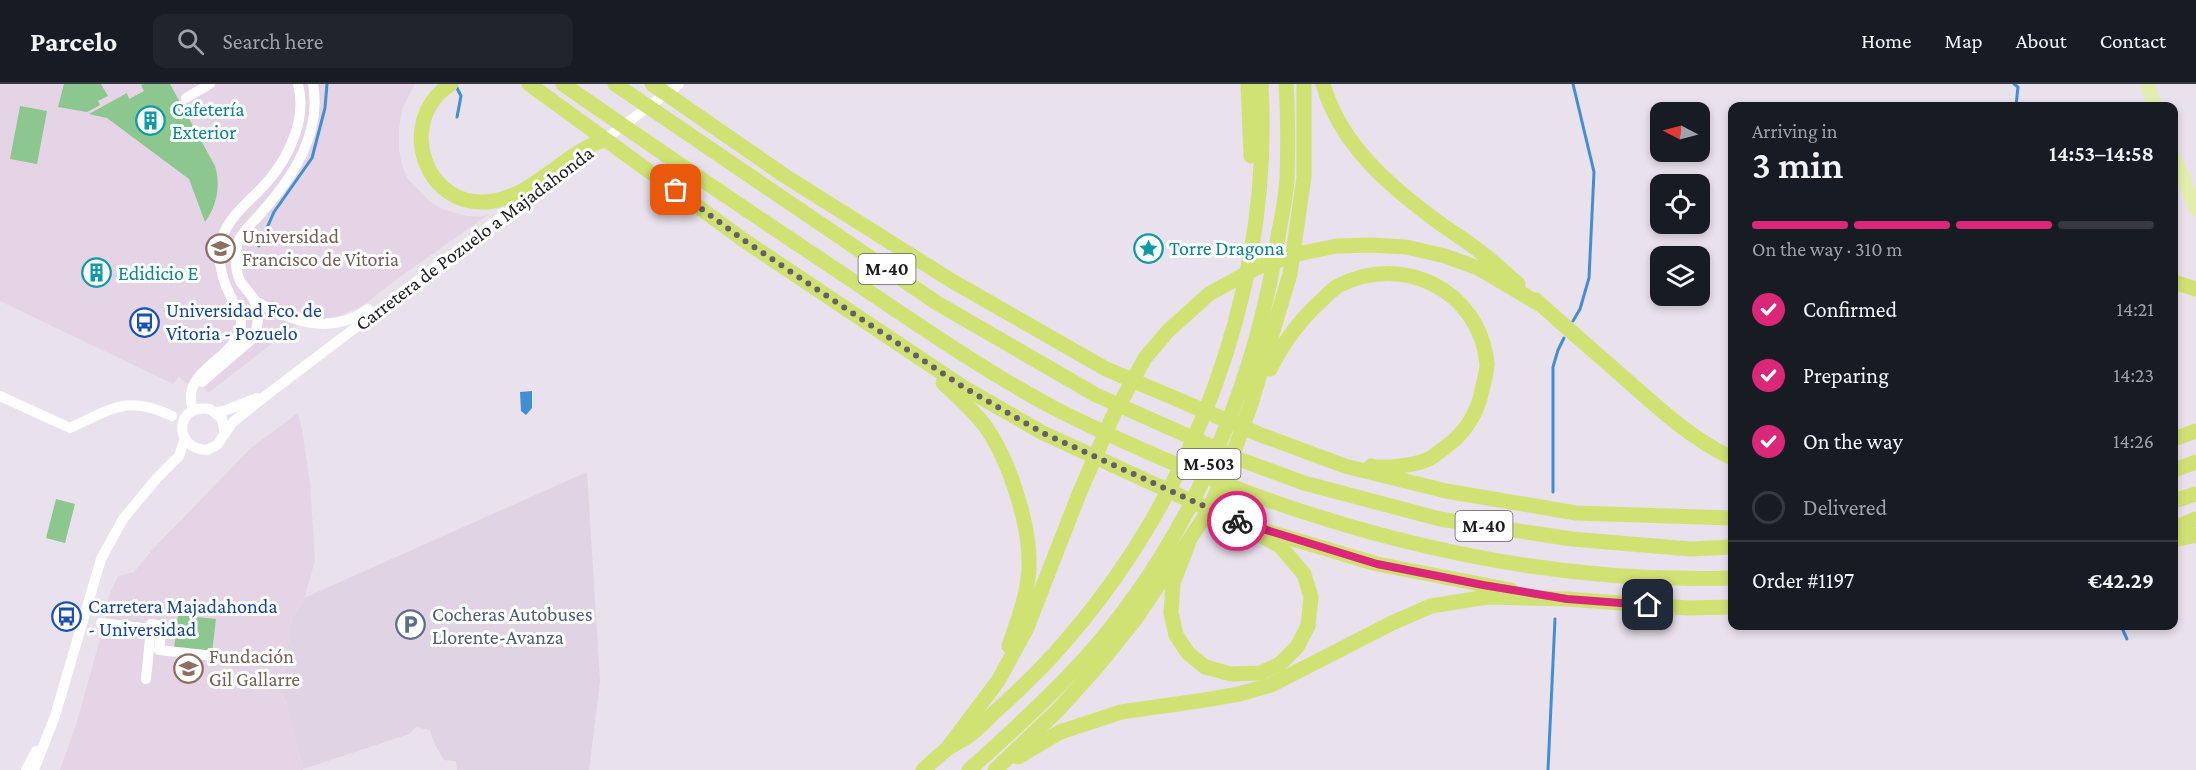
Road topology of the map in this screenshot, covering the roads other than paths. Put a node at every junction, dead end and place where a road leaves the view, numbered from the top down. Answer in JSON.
{"nodes":[{"id":1,"x":196,"y":84,"type":"edge"},
{"id":2,"x":210,"y":84,"type":"edge"},
{"id":3,"x":298,"y":84,"type":"edge"},
{"id":4,"x":313,"y":84,"type":"edge"},
{"id":5,"x":451,"y":84,"type":"edge"},
{"id":6,"x":529,"y":84,"type":"edge"},
{"id":7,"x":563,"y":84,"type":"edge"},
{"id":8,"x":615,"y":84,"type":"edge"},
{"id":9,"x":652,"y":84,"type":"edge"},
{"id":10,"x":679,"y":84,"type":"edge"},
{"id":11,"x":1248,"y":84,"type":"edge"},
{"id":12,"x":1261,"y":84,"type":"edge"},
{"id":13,"x":1286,"y":84,"type":"edge"},
{"id":14,"x":1304,"y":84,"type":"edge"},
{"id":15,"x":1323,"y":84,"type":"edge"},
{"id":16,"x":2147,"y":84,"type":"edge"},
{"id":17,"x":2154,"y":102,"type":"edge"},
{"id":18,"x":604,"y":140,"type":"junction"},
{"id":19,"x":2178,"y":166,"type":"edge"},
{"id":20,"x":2196,"y":209,"type":"edge"},
{"id":21,"x":2178,"y":283,"type":"edge"},
{"id":22,"x":411,"y":286,"type":"junction"},
{"id":23,"x":2196,"y":289,"type":"edge"},
{"id":24,"x":254,"y":300,"type":"junction"},
{"id":25,"x":1239,"y":305,"type":"junction"},
{"id":26,"x":1541,"y":305,"type":"junction"},
{"id":27,"x":916,"y":355,"type":"junction"},
{"id":28,"x":200,"y":385,"type":"dead end"},
{"id":29,"x":268,"y":394,"type":"junction"},
{"id":30,"x":0,"y":396,"type":"edge"},
{"id":31,"x":1251,"y":404,"type":"junction"},
{"id":32,"x":215,"y":412,"type":"junction"},
{"id":33,"x":189,"y":413,"type":"junction"},
{"id":34,"x":172,"y":417,"type":"junction"},
{"id":35,"x":2194,"y":432,"type":"edge"},
{"id":36,"x":183,"y":433,"type":"junction"},
{"id":37,"x":225,"y":434,"type":"junction"},
{"id":38,"x":2178,"y":436,"type":"edge"},
{"id":39,"x":201,"y":450,"type":"junction"},
{"id":40,"x":1312,"y":453,"type":"junction"},
{"id":41,"x":1728,"y":456,"type":"edge"},
{"id":42,"x":2196,"y":462,"type":"edge"},
{"id":43,"x":172,"y":464,"type":"junction"},
{"id":44,"x":2178,"y":469,"type":"edge"},
{"id":45,"x":2196,"y":494,"type":"edge"},
{"id":46,"x":2178,"y":500,"type":"edge"},
{"id":47,"x":1228,"y":518,"type":"junction"},
{"id":48,"x":1728,"y":518,"type":"edge"},
{"id":49,"x":2196,"y":519,"type":"edge"},
{"id":50,"x":2178,"y":526,"type":"edge"},
{"id":51,"x":2196,"y":535,"type":"edge"},
{"id":52,"x":2178,"y":539,"type":"edge"},
{"id":53,"x":1188,"y":544,"type":"junction"},
{"id":54,"x":1728,"y":547,"type":"edge"},
{"id":55,"x":1728,"y":578,"type":"edge"},
{"id":56,"x":1567,"y":599,"type":"junction"},
{"id":57,"x":1728,"y":607,"type":"edge"},
{"id":58,"x":101,"y":623,"type":"dead end"},
{"id":59,"x":153,"y":650,"type":"junction"},
{"id":60,"x":241,"y":659,"type":"dead end"},
{"id":61,"x":146,"y":679,"type":"dead end"},
{"id":62,"x":998,"y":681,"type":"junction"},
{"id":63,"x":59,"y":699,"type":"junction"},
{"id":64,"x":946,"y":750,"type":"junction"},
{"id":65,"x":26,"y":770,"type":"edge"},
{"id":66,"x":34,"y":770,"type":"edge"},
{"id":67,"x":923,"y":770,"type":"edge"},
{"id":68,"x":969,"y":770,"type":"edge"},
{"id":69,"x":995,"y":770,"type":"edge"},
{"id":70,"x":1002,"y":770,"type":"edge"}],
"edges":[{"from":1,"to":2,"type":"street"},
{"from":3,"to":33,"type":"street"},
{"from":4,"to":24,"type":"street"},
{"from":5,"to":18,"type":"highway"},
{"from":6,"to":27,"type":"highway"},
{"from":7,"to":55,"type":"highway","number":"M-40"},
{"from":8,"to":54,"type":"highway","number":"M-40"},
{"from":9,"to":40,"type":"highway"},
{"from":10,"to":18,"type":"street","name":"Carretera de Pozuelo a Majadahonda"},
{"from":11,"to":25,"type":"highway","number":"M-503"},
{"from":12,"to":25,"type":"highway","number":"M-503"},
{"from":13,"to":68,"type":"highway","number":"M-503"},
{"from":14,"to":31,"type":"highway","number":"M-503"},
{"from":15,"to":26,"type":"highway","number":"M-503"},
{"from":16,"to":17,"type":"main road"},
{"from":18,"to":22,"type":"street","name":"Carretera de Pozuelo a Majadahonda"},
{"from":19,"to":20,"type":"main road"},
{"from":21,"to":23,"type":"highway"},
{"from":22,"to":24,"type":"street"},
{"from":22,"to":29,"type":"street","name":"Carretera de Pozuelo a Majadahonda"},
{"from":24,"to":28,"type":"street"},
{"from":25,"to":64,"type":"highway","number":"M-503"},
{"from":26,"to":41,"type":"highway","number":"M-503"},
{"from":26,"to":62,"type":"highway","number":"M-503"},
{"from":27,"to":47,"type":"highway"},
{"from":27,"to":62,"type":"highway"},
{"from":29,"to":32,"type":"street","name":"Carretera de Pozuelo a Majadahonda"},
{"from":29,"to":37,"type":"street","name":"Carretera de Pozuelo a Majadahonda"},
{"from":30,"to":34,"type":"street"},
{"from":31,"to":40,"type":"highway"},
{"from":31,"to":53,"type":"highway","number":"M-503"},
{"from":32,"to":33,"type":"street"},
{"from":32,"to":37,"type":"street"},
{"from":33,"to":34,"type":"street"},
{"from":33,"to":36,"type":"street"},
{"from":34,"to":36,"type":"street"},
{"from":35,"to":38,"type":"highway"},
{"from":36,"to":39,"type":"street"},
{"from":36,"to":43,"type":"street"},
{"from":37,"to":39,"type":"street"},
{"from":39,"to":43,"type":"street"},
{"from":40,"to":48,"type":"highway"},
{"from":42,"to":44,"type":"highway"},
{"from":43,"to":63,"type":"street"},
{"from":45,"to":46,"type":"highway"},
{"from":47,"to":53,"type":"highway"},
{"from":47,"to":56,"type":"highway"},
{"from":49,"to":50,"type":"highway"},
{"from":51,"to":52,"type":"highway"},
{"from":53,"to":69,"type":"highway","number":"M-503"},
{"from":56,"to":57,"type":"highway"},
{"from":56,"to":70,"type":"highway"},
{"from":58,"to":59,"type":"street"},
{"from":59,"to":60,"type":"street"},
{"from":59,"to":61,"type":"street"},
{"from":62,"to":64,"type":"highway","number":"M-503"},
{"from":63,"to":65,"type":"street"},
{"from":63,"to":66,"type":"street"},
{"from":64,"to":67,"type":"highway","number":"M-503"}]}
